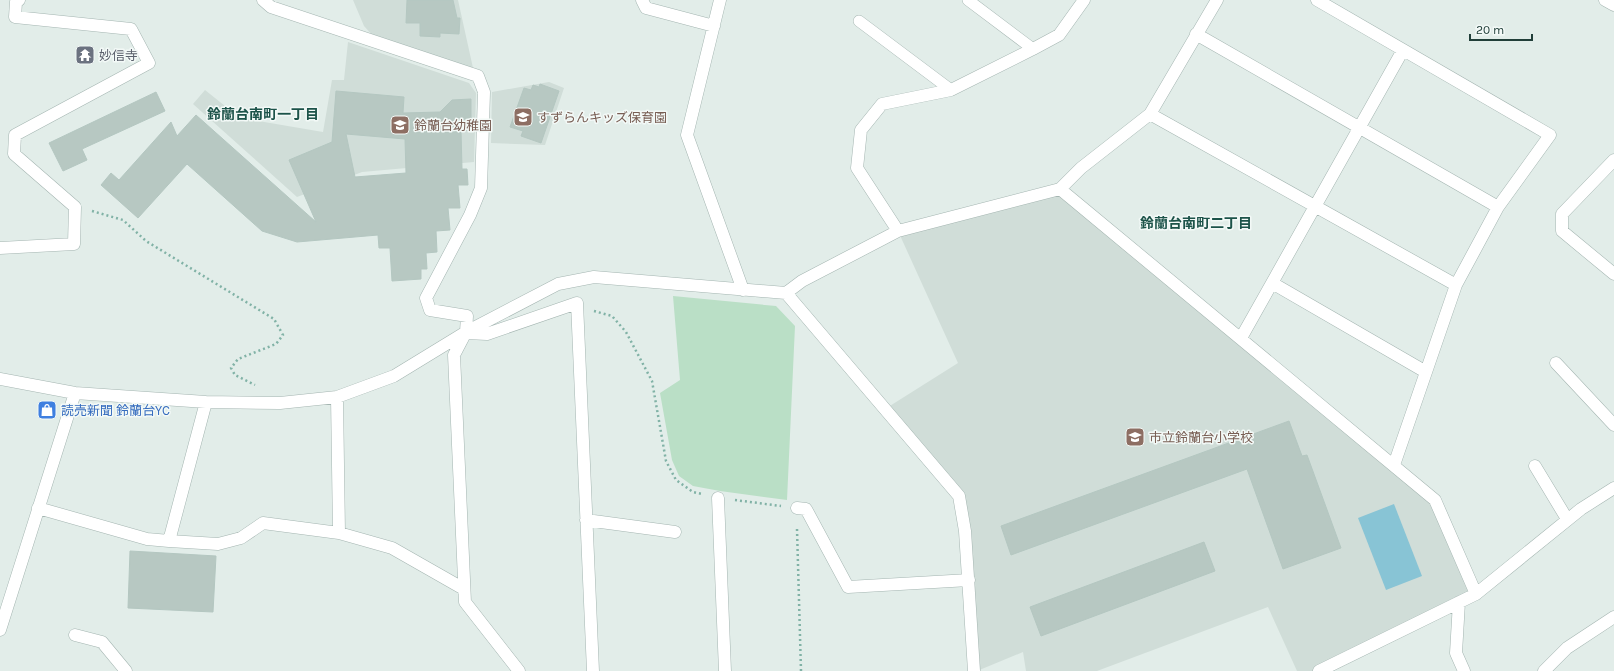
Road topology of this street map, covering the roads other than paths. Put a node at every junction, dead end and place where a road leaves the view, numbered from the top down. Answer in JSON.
{"nodes":[{"id":1,"x":19,"y":0,"type":"edge"},
{"id":2,"x":263,"y":0,"type":"edge"},
{"id":3,"x":642,"y":0,"type":"edge"},
{"id":4,"x":720,"y":0,"type":"edge"},
{"id":5,"x":968,"y":0,"type":"edge"},
{"id":6,"x":1084,"y":0,"type":"edge"},
{"id":7,"x":1217,"y":0,"type":"edge"},
{"id":8,"x":1316,"y":0,"type":"edge"},
{"id":9,"x":1605,"y":0,"type":"edge"},
{"id":10,"x":1614,"y":5,"type":"edge"},
{"id":11,"x":859,"y":21,"type":"dead end"},
{"id":12,"x":714,"y":26,"type":"junction"},
{"id":13,"x":1196,"y":34,"type":"junction"},
{"id":14,"x":1033,"y":49,"type":"junction"},
{"id":15,"x":1403,"y":50,"type":"junction"},
{"id":16,"x":951,"y":90,"type":"junction"},
{"id":17,"x":1150,"y":114,"type":"junction"},
{"id":18,"x":1359,"y":128,"type":"junction"},
{"id":19,"x":1614,"y":160,"type":"edge"},
{"id":20,"x":1060,"y":189,"type":"junction"},
{"id":21,"x":1315,"y":206,"type":"junction"},
{"id":22,"x":1498,"y":208,"type":"junction"},
{"id":23,"x":898,"y":231,"type":"junction"},
{"id":24,"x":0,"y":248,"type":"edge"},
{"id":25,"x":1614,"y":274,"type":"edge"},
{"id":26,"x":1272,"y":283,"type":"junction"},
{"id":27,"x":1456,"y":285,"type":"junction"},
{"id":28,"x":743,"y":290,"type":"junction"},
{"id":29,"x":786,"y":293,"type":"junction"},
{"id":30,"x":466,"y":332,"type":"junction"},
{"id":31,"x":1241,"y":338,"type":"junction"},
{"id":32,"x":1556,"y":363,"type":"dead end"},
{"id":33,"x":1426,"y":372,"type":"junction"},
{"id":34,"x":0,"y":379,"type":"edge"},
{"id":35,"x":75,"y":393,"type":"junction"},
{"id":36,"x":337,"y":397,"type":"junction"},
{"id":37,"x":206,"y":402,"type":"junction"},
{"id":38,"x":1614,"y":425,"type":"edge"},
{"id":39,"x":1394,"y":465,"type":"junction"},
{"id":40,"x":1535,"y":466,"type":"dead end"},
{"id":41,"x":1614,"y":488,"type":"edge"},
{"id":42,"x":718,"y":498,"type":"road end"},
{"id":43,"x":38,"y":508,"type":"junction"},
{"id":44,"x":797,"y":508,"type":"road end"},
{"id":45,"x":1567,"y":519,"type":"junction"},
{"id":46,"x":586,"y":520,"type":"junction"},
{"id":47,"x":675,"y":532,"type":"dead end"},
{"id":48,"x":339,"y":533,"type":"junction"},
{"id":49,"x":169,"y":541,"type":"junction"},
{"id":50,"x":968,"y":580,"type":"junction"},
{"id":51,"x":464,"y":589,"type":"junction"},
{"id":52,"x":1476,"y":594,"type":"junction"},
{"id":53,"x":1459,"y":602,"type":"junction"},
{"id":54,"x":1614,"y":617,"type":"edge"},
{"id":55,"x":0,"y":630,"type":"edge"},
{"id":56,"x":75,"y":635,"type":"dead end"},
{"id":57,"x":126,"y":671,"type":"edge"},
{"id":58,"x":519,"y":671,"type":"edge"},
{"id":59,"x":593,"y":671,"type":"edge"},
{"id":60,"x":725,"y":671,"type":"edge"},
{"id":61,"x":974,"y":671,"type":"edge"},
{"id":62,"x":1320,"y":671,"type":"edge"},
{"id":63,"x":1464,"y":671,"type":"edge"},
{"id":64,"x":1544,"y":671,"type":"edge"}],
"edges":[{"from":1,"to":24,"type":"street"},
{"from":2,"to":30,"type":"street"},
{"from":3,"to":12,"type":"street"},
{"from":4,"to":12,"type":"street"},
{"from":5,"to":14,"type":"lane"},
{"from":6,"to":14,"type":"street"},
{"from":7,"to":13,"type":"street"},
{"from":8,"to":15,"type":"street"},
{"from":9,"to":10,"type":"street"},
{"from":11,"to":16,"type":"lane"},
{"from":12,"to":28,"type":"street"},
{"from":13,"to":17,"type":"street"},
{"from":13,"to":18,"type":"street"},
{"from":14,"to":16,"type":"street"},
{"from":15,"to":18,"type":"street"},
{"from":15,"to":22,"type":"street"},
{"from":16,"to":23,"type":"street"},
{"from":17,"to":20,"type":"street"},
{"from":17,"to":21,"type":"street"},
{"from":18,"to":21,"type":"street"},
{"from":18,"to":22,"type":"street"},
{"from":19,"to":25,"type":"street"},
{"from":20,"to":23,"type":"street"},
{"from":20,"to":31,"type":"street"},
{"from":21,"to":26,"type":"street"},
{"from":21,"to":27,"type":"street"},
{"from":22,"to":27,"type":"street"},
{"from":23,"to":29,"type":"street"},
{"from":26,"to":31,"type":"street"},
{"from":26,"to":33,"type":"street"},
{"from":27,"to":33,"type":"street"},
{"from":28,"to":29,"type":"street"},
{"from":28,"to":30,"type":"street"},
{"from":29,"to":50,"type":"street"},
{"from":30,"to":36,"type":"street"},
{"from":30,"to":46,"type":"street"},
{"from":30,"to":51,"type":"street"},
{"from":31,"to":39,"type":"street"},
{"from":32,"to":38,"type":"street"},
{"from":33,"to":39,"type":"street"},
{"from":34,"to":35,"type":"street"},
{"from":35,"to":37,"type":"street"},
{"from":35,"to":43,"type":"street"},
{"from":36,"to":37,"type":"street"},
{"from":36,"to":48,"type":"street"},
{"from":37,"to":49,"type":"street"},
{"from":39,"to":52,"type":"street"},
{"from":40,"to":45,"type":"street"},
{"from":41,"to":45,"type":"street"},
{"from":42,"to":60,"type":"street"},
{"from":43,"to":49,"type":"street"},
{"from":43,"to":55,"type":"street"},
{"from":44,"to":50,"type":"street"},
{"from":45,"to":52,"type":"street"},
{"from":46,"to":47,"type":"street"},
{"from":46,"to":59,"type":"street"},
{"from":48,"to":49,"type":"street"},
{"from":48,"to":51,"type":"street"},
{"from":50,"to":61,"type":"street"},
{"from":51,"to":58,"type":"street"},
{"from":52,"to":53,"type":"street"},
{"from":53,"to":62,"type":"street"},
{"from":53,"to":63,"type":"street"},
{"from":54,"to":64,"type":"street"},
{"from":56,"to":57,"type":"street"}]}
